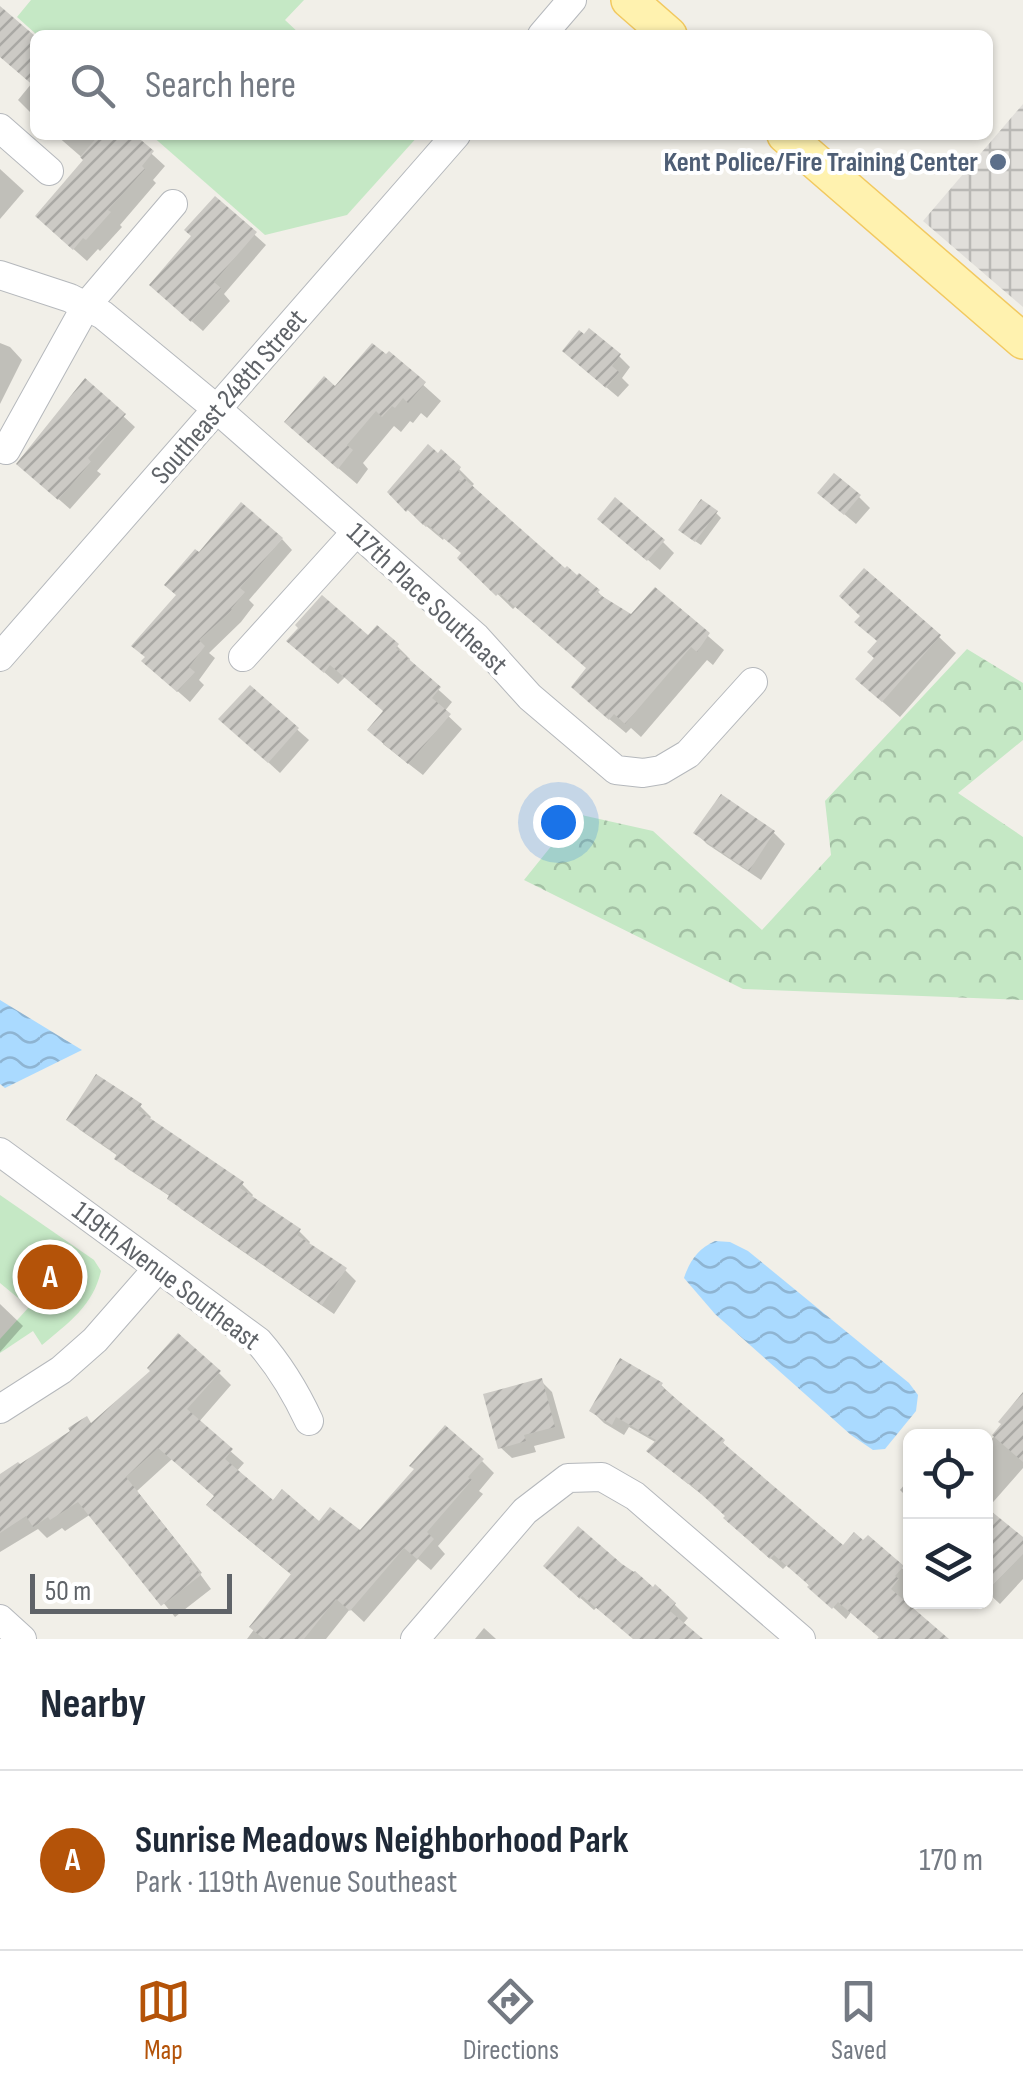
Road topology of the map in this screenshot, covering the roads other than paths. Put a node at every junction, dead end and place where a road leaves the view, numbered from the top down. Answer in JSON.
{"nodes":[{"id":1,"x":572,"y":0,"type":"edge"},
{"id":2,"x":629,"y":0,"type":"edge"},
{"id":3,"x":546,"y":30,"type":"edge"},
{"id":4,"x":663,"y":30,"type":"edge"},
{"id":5,"x":0,"y":128,"type":"edge"},
{"id":6,"x":452,"y":140,"type":"edge"},
{"id":7,"x":791,"y":140,"type":"edge"},
{"id":8,"x":50,"y":171,"type":"dead end"},
{"id":9,"x":173,"y":204,"type":"dead end"},
{"id":10,"x":0,"y":276,"type":"edge"},
{"id":11,"x":86,"y":306,"type":"junction"},
{"id":12,"x":1023,"y":341,"type":"edge"},
{"id":13,"x":218,"y":410,"type":"junction"},
{"id":14,"x":6,"y":450,"type":"dead end"},
{"id":15,"x":356,"y":532,"type":"junction"},
{"id":16,"x":0,"y":657,"type":"edge"},
{"id":17,"x":244,"y":657,"type":"dead end"},
{"id":18,"x":753,"y":682,"type":"dead end"},
{"id":19,"x":0,"y":1152,"type":"edge"},
{"id":20,"x":158,"y":1268,"type":"junction"},
{"id":21,"x":0,"y":1408,"type":"edge"},
{"id":22,"x":308,"y":1421,"type":"dead end"},
{"id":23,"x":0,"y":1619,"type":"edge"},
{"id":24,"x":22,"y":1639,"type":"edge"},
{"id":25,"x":415,"y":1639,"type":"edge"},
{"id":26,"x":801,"y":1639,"type":"edge"}],
"edges":[{"from":1,"to":3,"type":"street"},
{"from":2,"to":4,"type":"main road"},
{"from":5,"to":8,"type":"street"},
{"from":6,"to":13,"type":"street","name":"Southeast 248th Street"},
{"from":7,"to":12,"type":"main road"},
{"from":9,"to":11,"type":"street"},
{"from":10,"to":11,"type":"street","name":"117th Place Southeast"},
{"from":11,"to":13,"type":"street","name":"117th Place Southeast"},
{"from":11,"to":14,"type":"street"},
{"from":13,"to":15,"type":"street","name":"117th Place Southeast"},
{"from":13,"to":16,"type":"street","name":"Southeast 248th Street"},
{"from":15,"to":17,"type":"street"},
{"from":15,"to":18,"type":"street","name":"117th Place Southeast"},
{"from":19,"to":20,"type":"street","name":"119th Avenue Southeast"},
{"from":20,"to":21,"type":"street"},
{"from":20,"to":22,"type":"street","name":"119th Avenue Southeast"},
{"from":23,"to":24,"type":"street"},
{"from":25,"to":26,"type":"street"}]}
